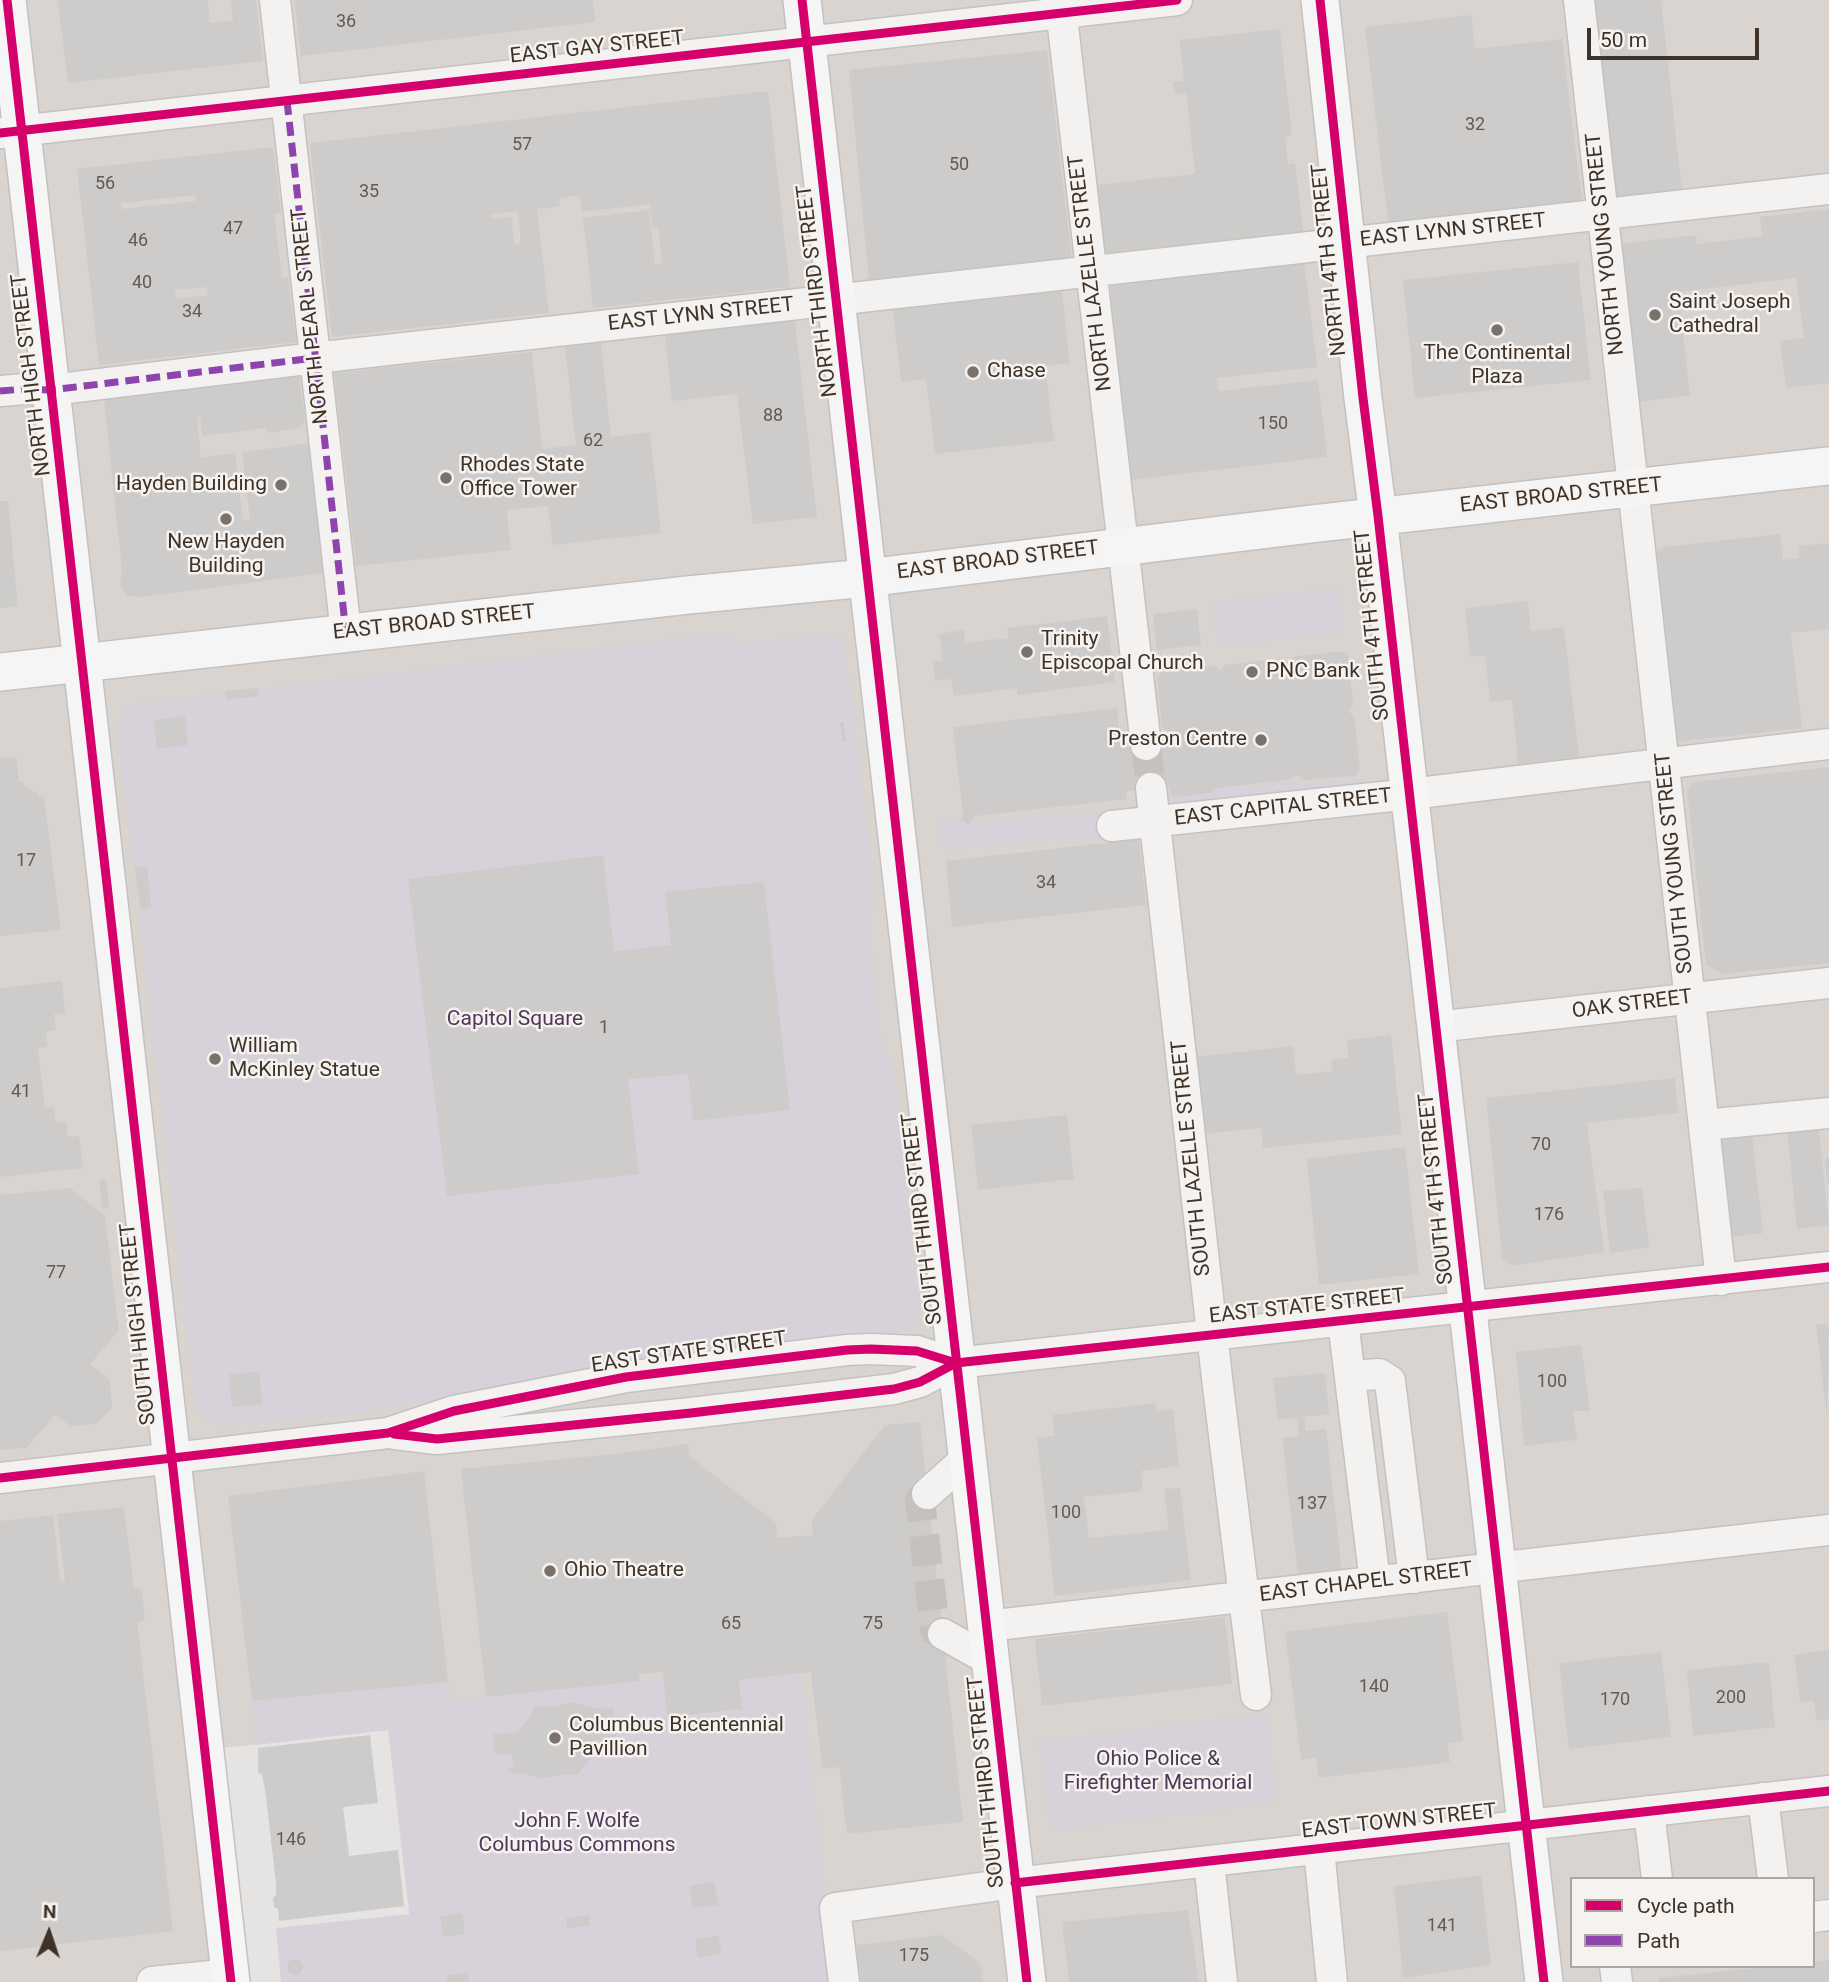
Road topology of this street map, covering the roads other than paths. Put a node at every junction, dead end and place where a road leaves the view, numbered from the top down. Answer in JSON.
{"nodes":[{"id":1,"x":7,"y":0,"type":"edge"},
{"id":2,"x":275,"y":0,"type":"edge"},
{"id":3,"x":802,"y":0,"type":"edge"},
{"id":4,"x":1177,"y":0,"type":"edge"},
{"id":5,"x":1320,"y":0,"type":"edge"},
{"id":6,"x":1578,"y":0,"type":"edge"},
{"id":7,"x":1061,"y":7,"type":"edge"},
{"id":8,"x":807,"y":42,"type":"junction"},
{"id":9,"x":286,"y":101,"type":"junction"},
{"id":10,"x":11,"y":132,"type":"edge"},
{"id":11,"x":1829,"y":189,"type":"edge"},
{"id":12,"x":1602,"y":214,"type":"junction"},
{"id":13,"x":1346,"y":243,"type":"junction"},
{"id":14,"x":1091,"y":271,"type":"junction"},
{"id":15,"x":836,"y":299,"type":"junction"},
{"id":16,"x":316,"y":358,"type":"junction"},
{"id":17,"x":51,"y":390,"type":"junction"},
{"id":18,"x":0,"y":391,"type":"edge"},
{"id":19,"x":1829,"y":466,"type":"edge"},
{"id":20,"x":1633,"y":488,"type":"junction"},
{"id":21,"x":1378,"y":516,"type":"junction"},
{"id":22,"x":1122,"y":546,"type":"junction"},
{"id":23,"x":866,"y":578,"type":"junction"},
{"id":24,"x":346,"y":633,"type":"junction"},
{"id":25,"x":83,"y":662,"type":"junction"},
{"id":26,"x":0,"y":672,"type":"edge"},
{"id":27,"x":1829,"y":744,"type":"edge"},
{"id":28,"x":1146,"y":745,"type":"tunnel mouth"},
{"id":29,"x":1664,"y":764,"type":"junction"},
{"id":30,"x":1151,"y":788,"type":"tunnel mouth"},
{"id":31,"x":1410,"y":794,"type":"junction"},
{"id":32,"x":1154,"y":822,"type":"junction"},
{"id":33,"x":1112,"y":826,"type":"dead end"},
{"id":34,"x":1829,"y":983,"type":"edge"},
{"id":35,"x":1690,"y":999,"type":"junction"},
{"id":36,"x":1436,"y":1027,"type":"junction"},
{"id":37,"x":1829,"y":1113,"type":"edge"},
{"id":38,"x":1704,"y":1125,"type":"junction"},
{"id":39,"x":1829,"y":1267,"type":"edge"},
{"id":40,"x":1721,"y":1279,"type":"junction"},
{"id":41,"x":1468,"y":1307,"type":"junction"},
{"id":42,"x":1343,"y":1321,"type":"junction"},
{"id":43,"x":1212,"y":1335,"type":"junction"},
{"id":44,"x":956,"y":1363,"type":"junction"},
{"id":45,"x":1350,"y":1376,"type":"junction"},
{"id":46,"x":388,"y":1433,"type":"junction"},
{"id":47,"x":968,"y":1457,"type":"junction"},
{"id":48,"x":172,"y":1459,"type":"junction"},
{"id":49,"x":0,"y":1478,"type":"edge"},
{"id":50,"x":928,"y":1494,"type":"tunnel mouth"},
{"id":51,"x":1829,"y":1530,"type":"edge"},
{"id":52,"x":1497,"y":1568,"type":"junction"},
{"id":53,"x":1414,"y":1577,"type":"junction"},
{"id":54,"x":1375,"y":1582,"type":"junction"},
{"id":55,"x":1244,"y":1598,"type":"junction"},
{"id":56,"x":987,"y":1626,"type":"junction"},
{"id":57,"x":943,"y":1634,"type":"tunnel mouth"},
{"id":58,"x":991,"y":1661,"type":"junction"},
{"id":59,"x":1255,"y":1695,"type":"dead end"},
{"id":60,"x":1829,"y":1791,"type":"edge"},
{"id":61,"x":1763,"y":1798,"type":"junction"},
{"id":62,"x":1649,"y":1811,"type":"junction"},
{"id":63,"x":1526,"y":1825,"type":"junction"},
{"id":64,"x":1319,"y":1849,"type":"junction"},
{"id":65,"x":1209,"y":1861,"type":"junction"},
{"id":66,"x":1657,"y":1877,"type":"edge"},
{"id":67,"x":1773,"y":1877,"type":"edge"},
{"id":68,"x":1015,"y":1883,"type":"junction"},
{"id":69,"x":231,"y":1978,"type":"edge"},
{"id":70,"x":152,"y":1982,"type":"edge"},
{"id":71,"x":844,"y":1982,"type":"edge"},
{"id":72,"x":1027,"y":1982,"type":"edge"},
{"id":73,"x":1222,"y":1982,"type":"edge"},
{"id":74,"x":1332,"y":1982,"type":"edge"},
{"id":75,"x":1544,"y":1982,"type":"edge"}],
"edges":[{"from":1,"to":10,"type":"main road","name":"NORTH HIGH STREET"},
{"from":2,"to":9,"type":"street","name":"NORTH PEARL STREET"},
{"from":3,"to":8,"type":"main road","name":"NORTH THIRD STREET"},
{"from":4,"to":7,"type":"street","name":"EAST GAY STREET"},
{"from":5,"to":13,"type":"main road","name":"NORTH 4TH STREET"},
{"from":6,"to":12,"type":"street","name":"NORTH YOUNG STREET"},
{"from":7,"to":8,"type":"street","name":"EAST GAY STREET"},
{"from":7,"to":14,"type":"street","name":"NORTH LAZELLE STREET"},
{"from":8,"to":9,"type":"street","name":"EAST GAY STREET"},
{"from":8,"to":15,"type":"main road","name":"NORTH THIRD STREET"},
{"from":9,"to":10,"type":"street","name":"EAST GAY STREET"},
{"from":9,"to":16,"type":"street","name":"NORTH PEARL STREET"},
{"from":10,"to":17,"type":"main road","name":"NORTH HIGH STREET"},
{"from":11,"to":12,"type":"street","name":"EAST LYNN STREET"},
{"from":12,"to":13,"type":"street","name":"EAST LYNN STREET"},
{"from":12,"to":20,"type":"street","name":"NORTH YOUNG STREET"},
{"from":13,"to":14,"type":"street","name":"EAST LYNN STREET"},
{"from":13,"to":21,"type":"main road","name":"NORTH 4TH STREET"},
{"from":14,"to":15,"type":"street","name":"EAST LYNN STREET"},
{"from":14,"to":22,"type":"street","name":"NORTH LAZELLE STREET"},
{"from":15,"to":16,"type":"street","name":"EAST LYNN STREET"},
{"from":15,"to":23,"type":"main road","name":"NORTH THIRD STREET"},
{"from":16,"to":17,"type":"street","name":"EAST LYNN STREET"},
{"from":16,"to":24,"type":"street","name":"NORTH PEARL STREET"},
{"from":17,"to":18,"type":"street","name":"EAST LYNN STREET"},
{"from":17,"to":25,"type":"main road","name":"NORTH HIGH STREET"},
{"from":19,"to":20,"type":"main road","name":"EAST BROAD STREET"},
{"from":20,"to":21,"type":"main road","name":"EAST BROAD STREET"},
{"from":20,"to":29,"type":"street","name":"SOUTH YOUNG STREET"},
{"from":21,"to":22,"type":"main road","name":"EAST BROAD STREET"},
{"from":21,"to":31,"type":"main road","name":"SOUTH 4TH STREET"},
{"from":22,"to":23,"type":"main road","name":"EAST BROAD STREET"},
{"from":22,"to":28,"type":"street"},
{"from":23,"to":24,"type":"main road","name":"EAST BROAD STREET"},
{"from":23,"to":44,"type":"main road","name":"SOUTH THIRD STREET"},
{"from":24,"to":25,"type":"main road","name":"EAST BROAD STREET"},
{"from":25,"to":26,"type":"main road","name":"EAST BROAD STREET"},
{"from":25,"to":48,"type":"main road","name":"SOUTH HIGH STREET"},
{"from":27,"to":29,"type":"street","name":"EAST CAPITAL STREET"},
{"from":29,"to":31,"type":"street","name":"EAST CAPITAL STREET"},
{"from":29,"to":35,"type":"street","name":"SOUTH YOUNG STREET"},
{"from":30,"to":32,"type":"street","name":"SOUTH LAZELLE STREET"},
{"from":31,"to":32,"type":"street","name":"EAST CAPITAL STREET"},
{"from":31,"to":36,"type":"main road","name":"SOUTH 4TH STREET"},
{"from":32,"to":33,"type":"street","name":"EAST CAPITAL STREET"},
{"from":32,"to":43,"type":"street","name":"SOUTH LAZELLE STREET"},
{"from":34,"to":35,"type":"street","name":"OAK STREET"},
{"from":35,"to":36,"type":"street","name":"OAK STREET"},
{"from":35,"to":38,"type":"street","name":"SOUTH YOUNG STREET"},
{"from":36,"to":41,"type":"main road","name":"SOUTH 4TH STREET"},
{"from":37,"to":38,"type":"street"},
{"from":38,"to":40,"type":"street","name":"SOUTH YOUNG STREET"},
{"from":39,"to":40,"type":"street","name":"EAST STATE STREET"},
{"from":40,"to":41,"type":"street","name":"EAST STATE STREET"},
{"from":41,"to":42,"type":"street","name":"EAST STATE STREET"},
{"from":41,"to":52,"type":"main road","name":"SOUTH 4TH STREET"},
{"from":42,"to":43,"type":"street","name":"EAST STATE STREET"},
{"from":42,"to":45,"type":"street"},
{"from":43,"to":44,"type":"street","name":"EAST STATE STREET"},
{"from":43,"to":55,"type":"street","name":"SOUTH LAZELLE STREET"},
{"from":44,"to":46,"type":"street","name":"EAST STATE STREET"},
{"from":44,"to":46,"type":"street","name":"EAST STATE STREET"},
{"from":44,"to":47,"type":"main road","name":"SOUTH THIRD STREET"},
{"from":45,"to":53,"type":"street"},
{"from":45,"to":54,"type":"street"},
{"from":46,"to":48,"type":"street","name":"EAST STATE STREET"},
{"from":47,"to":50,"type":"street"},
{"from":47,"to":56,"type":"main road","name":"SOUTH THIRD STREET"},
{"from":48,"to":49,"type":"street","name":"EAST STATE STREET"},
{"from":48,"to":69,"type":"main road","name":"SOUTH HIGH STREET"},
{"from":51,"to":52,"type":"street","name":"EAST CHAPEL STREET"},
{"from":52,"to":53,"type":"street","name":"EAST CHAPEL STREET"},
{"from":52,"to":63,"type":"main road","name":"SOUTH 4TH STREET"},
{"from":53,"to":54,"type":"street","name":"EAST CHAPEL STREET"},
{"from":54,"to":55,"type":"street","name":"EAST CHAPEL STREET"},
{"from":55,"to":56,"type":"street","name":"EAST CHAPEL STREET"},
{"from":55,"to":59,"type":"street","name":"SOUTH LAZELLE STREET"},
{"from":56,"to":58,"type":"main road","name":"SOUTH THIRD STREET"},
{"from":57,"to":58,"type":"street"},
{"from":58,"to":68,"type":"main road","name":"SOUTH THIRD STREET"},
{"from":60,"to":61,"type":"street","name":"EAST TOWN STREET"},
{"from":61,"to":62,"type":"street","name":"EAST TOWN STREET"},
{"from":61,"to":67,"type":"street"},
{"from":62,"to":63,"type":"street","name":"EAST TOWN STREET"},
{"from":62,"to":66,"type":"street"},
{"from":63,"to":64,"type":"street","name":"EAST TOWN STREET"},
{"from":63,"to":75,"type":"main road","name":"SOUTH 4TH STREET"},
{"from":64,"to":65,"type":"street","name":"EAST TOWN STREET"},
{"from":64,"to":74,"type":"street"},
{"from":65,"to":68,"type":"street","name":"EAST TOWN STREET"},
{"from":65,"to":73,"type":"street"},
{"from":68,"to":71,"type":"street","name":"EAST TOWN STREET"},
{"from":68,"to":72,"type":"main road","name":"SOUTH THIRD STREET"},
{"from":69,"to":70,"type":"street"}]}
